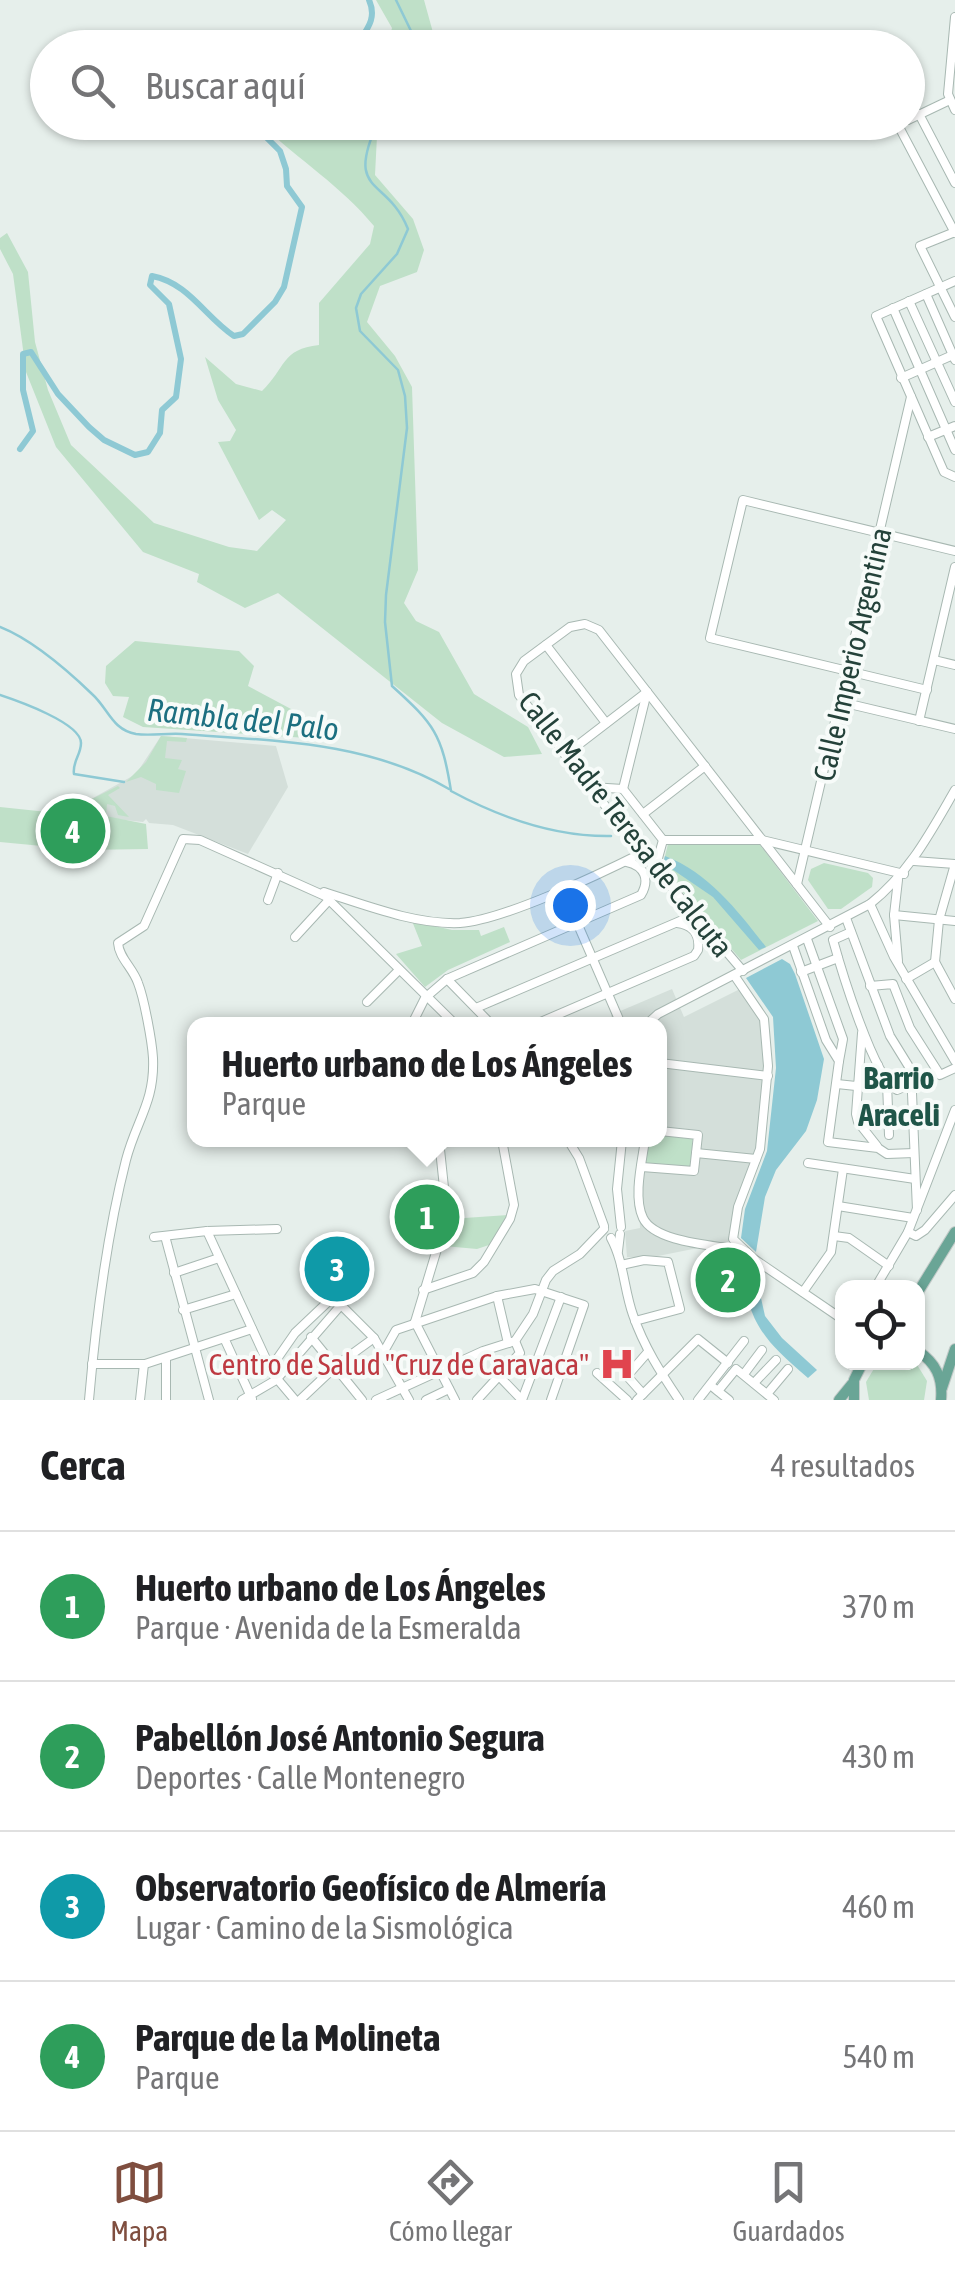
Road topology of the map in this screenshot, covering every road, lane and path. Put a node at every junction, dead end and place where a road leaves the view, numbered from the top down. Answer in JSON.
{"nodes":[{"id":1,"x":955,"y":17,"type":"edge"},
{"id":2,"x":950,"y":100,"type":"junction"},
{"id":3,"x":955,"y":110,"type":"edge"},
{"id":4,"x":925,"y":111,"type":"edge"},
{"id":5,"x":925,"y":126,"type":"edge"},
{"id":6,"x":912,"y":140,"type":"edge"},
{"id":7,"x":955,"y":183,"type":"edge"},
{"id":8,"x":955,"y":232,"type":"edge"},
{"id":9,"x":955,"y":281,"type":"edge"},
{"id":10,"x":941,"y":287,"type":"junction"},
{"id":11,"x":926,"y":294,"type":"junction"},
{"id":12,"x":909,"y":301,"type":"junction"},
{"id":13,"x":893,"y":308,"type":"junction"},
{"id":14,"x":955,"y":317,"type":"edge"},
{"id":15,"x":954,"y":356,"type":"edge"},
{"id":16,"x":938,"y":362,"type":"junction"},
{"id":17,"x":921,"y":369,"type":"junction"},
{"id":18,"x":901,"y":378,"type":"junction"},
{"id":19,"x":911,"y":397,"type":"junction"},
{"id":20,"x":955,"y":402,"type":"edge"},
{"id":21,"x":920,"y":418,"type":"junction"},
{"id":22,"x":906,"y":423,"type":"junction"},
{"id":23,"x":951,"y":428,"type":"edge"},
{"id":24,"x":928,"y":437,"type":"junction"},
{"id":25,"x":955,"y":450,"type":"edge"},
{"id":26,"x":955,"y":477,"type":"edge"},
{"id":27,"x":880,"y":534,"type":"junction"},
{"id":28,"x":955,"y":552,"type":"edge"},
{"id":29,"x":955,"y":567,"type":"edge"},
{"id":30,"x":546,"y":645,"type":"junction"},
{"id":31,"x":934,"y":660,"type":"junction"},
{"id":32,"x":955,"y":665,"type":"edge"},
{"id":33,"x":848,"y":672,"type":"junction"},
{"id":34,"x":927,"y":690,"type":"junction"},
{"id":35,"x":646,"y":692,"type":"junction"},
{"id":36,"x":841,"y":702,"type":"junction"},
{"id":37,"x":920,"y":721,"type":"junction"},
{"id":38,"x":606,"y":723,"type":"junction"},
{"id":39,"x":955,"y":729,"type":"edge"},
{"id":40,"x":565,"y":754,"type":"junction"},
{"id":41,"x":705,"y":766,"type":"junction"},
{"id":42,"x":591,"y":788,"type":"junction"},
{"id":43,"x":624,"y":790,"type":"junction"},
{"id":44,"x":955,"y":790,"type":"edge"},
{"id":45,"x":643,"y":814,"type":"junction"},
{"id":46,"x":663,"y":840,"type":"junction"},
{"id":47,"x":762,"y":840,"type":"junction"},
{"id":48,"x":805,"y":850,"type":"junction"},
{"id":49,"x":642,"y":854,"type":"junction"},
{"id":50,"x":914,"y":861,"type":"junction"},
{"id":51,"x":621,"y":862,"type":"junction"},
{"id":52,"x":955,"y":864,"type":"edge"},
{"id":53,"x":655,"y":869,"type":"junction"},
{"id":54,"x":278,"y":874,"type":"junction"},
{"id":55,"x":901,"y":877,"type":"junction"},
{"id":56,"x":797,"y":884,"type":"junction"},
{"id":57,"x":309,"y":887,"type":"junction"},
{"id":58,"x":562,"y":888,"type":"junction"},
{"id":59,"x":268,"y":900,"type":"dead end"},
{"id":60,"x":329,"y":900,"type":"junction"},
{"id":61,"x":356,"y":902,"type":"junction"},
{"id":62,"x":870,"y":904,"type":"junction"},
{"id":63,"x":694,"y":915,"type":"junction"},
{"id":64,"x":894,"y":916,"type":"junction"},
{"id":65,"x":846,"y":918,"type":"junction"},
{"id":66,"x":939,"y":920,"type":"junction"},
{"id":67,"x":955,"y":921,"type":"edge"},
{"id":68,"x":677,"y":922,"type":"junction"},
{"id":69,"x":577,"y":923,"type":"junction"},
{"id":70,"x":354,"y":927,"type":"junction"},
{"id":71,"x":830,"y":927,"type":"junction"},
{"id":72,"x":851,"y":932,"type":"junction"},
{"id":73,"x":295,"y":937,"type":"dead end"},
{"id":74,"x":807,"y":939,"type":"junction"},
{"id":75,"x":792,"y":946,"type":"junction"},
{"id":76,"x":781,"y":952,"type":"junction"},
{"id":77,"x":838,"y":958,"type":"junction"},
{"id":78,"x":592,"y":959,"type":"junction"},
{"id":79,"x":935,"y":962,"type":"junction"},
{"id":80,"x":898,"y":965,"type":"junction"},
{"id":81,"x":817,"y":966,"type":"junction"},
{"id":82,"x":799,"y":968,"type":"junction"},
{"id":83,"x":398,"y":972,"type":"junction"},
{"id":84,"x":738,"y":973,"type":"junction"},
{"id":85,"x":448,"y":979,"type":"junction"},
{"id":86,"x":906,"y":979,"type":"junction"},
{"id":87,"x":870,"y":986,"type":"junction"},
{"id":88,"x":608,"y":993,"type":"junction"},
{"id":89,"x":425,"y":998,"type":"junction"},
{"id":90,"x":955,"y":1000,"type":"edge"},
{"id":91,"x":367,"y":1002,"type":"dead end"},
{"id":92,"x":476,"y":1008,"type":"junction"},
{"id":93,"x":416,"y":1017,"type":"edge"},
{"id":94,"x":447,"y":1017,"type":"edge"},
{"id":95,"x":484,"y":1017,"type":"edge"},
{"id":96,"x":552,"y":1017,"type":"edge"},
{"id":97,"x":618,"y":1017,"type":"edge"},
{"id":98,"x":655,"y":1017,"type":"edge"},
{"id":99,"x":862,"y":1030,"type":"junction"},
{"id":100,"x":843,"y":1039,"type":"junction"},
{"id":101,"x":839,"y":1061,"type":"junction"},
{"id":102,"x":667,"y":1064,"type":"edge"},
{"id":103,"x":878,"y":1065,"type":"junction"},
{"id":104,"x":955,"y":1065,"type":"edge"},
{"id":105,"x":768,"y":1076,"type":"junction"},
{"id":106,"x":837,"y":1084,"type":"junction"},
{"id":107,"x":887,"y":1084,"type":"junction"},
{"id":108,"x":911,"y":1084,"type":"junction"},
{"id":109,"x":856,"y":1086,"type":"junction"},
{"id":110,"x":955,"y":1110,"type":"edge"},
{"id":111,"x":667,"y":1132,"type":"edge"},
{"id":112,"x":889,"y":1134,"type":"dead end"},
{"id":113,"x":439,"y":1147,"type":"edge"},
{"id":114,"x":503,"y":1147,"type":"edge"},
{"id":115,"x":571,"y":1147,"type":"edge"},
{"id":116,"x":621,"y":1147,"type":"edge"},
{"id":117,"x":644,"y":1147,"type":"edge"},
{"id":118,"x":878,"y":1148,"type":"junction"},
{"id":119,"x":696,"y":1153,"type":"junction"},
{"id":120,"x":914,"y":1153,"type":"junction"},
{"id":121,"x":756,"y":1160,"type":"junction"},
{"id":122,"x":808,"y":1163,"type":"dead end"},
{"id":123,"x":642,"y":1166,"type":"junction"},
{"id":124,"x":843,"y":1169,"type":"junction"},
{"id":125,"x":915,"y":1179,"type":"junction"},
{"id":126,"x":955,"y":1195,"type":"edge"},
{"id":127,"x":617,"y":1202,"type":"junction"},
{"id":128,"x":838,"y":1206,"type":"junction"},
{"id":129,"x":600,"y":1213,"type":"junction"},
{"id":130,"x":915,"y":1214,"type":"junction"},
{"id":131,"x":277,"y":1229,"type":"dead end"},
{"id":132,"x":611,"y":1229,"type":"junction"},
{"id":133,"x":207,"y":1231,"type":"junction"},
{"id":134,"x":908,"y":1232,"type":"junction"},
{"id":135,"x":955,"y":1232,"type":"edge"},
{"id":136,"x":733,"y":1234,"type":"junction"},
{"id":137,"x":165,"y":1236,"type":"junction"},
{"id":138,"x":834,"y":1236,"type":"junction"},
{"id":139,"x":154,"y":1237,"type":"dead end"},
{"id":140,"x":724,"y":1247,"type":"junction"},
{"id":141,"x":743,"y":1251,"type":"junction"},
{"id":142,"x":218,"y":1258,"type":"junction"},
{"id":143,"x":621,"y":1265,"type":"junction"},
{"id":144,"x":889,"y":1266,"type":"junction"},
{"id":145,"x":174,"y":1274,"type":"junction"},
{"id":146,"x":880,"y":1280,"type":"edge"},
{"id":147,"x":925,"y":1281,"type":"edge"},
{"id":148,"x":423,"y":1290,"type":"junction"},
{"id":149,"x":543,"y":1290,"type":"junction"},
{"id":150,"x":803,"y":1292,"type":"junction"},
{"id":151,"x":236,"y":1294,"type":"junction"},
{"id":152,"x":497,"y":1296,"type":"junction"},
{"id":153,"x":561,"y":1297,"type":"junction"},
{"id":154,"x":341,"y":1305,"type":"junction"},
{"id":155,"x":183,"y":1310,"type":"junction"},
{"id":156,"x":835,"y":1314,"type":"edge"},
{"id":157,"x":635,"y":1320,"type":"junction"},
{"id":158,"x":415,"y":1322,"type":"junction"},
{"id":159,"x":252,"y":1330,"type":"junction"},
{"id":160,"x":311,"y":1337,"type":"junction"},
{"id":161,"x":374,"y":1338,"type":"junction"},
{"id":162,"x":225,"y":1340,"type":"junction"},
{"id":163,"x":744,"y":1341,"type":"dead end"},
{"id":164,"x":512,"y":1342,"type":"junction"},
{"id":165,"x":194,"y":1349,"type":"junction"},
{"id":166,"x":762,"y":1350,"type":"dead end"},
{"id":167,"x":955,"y":1350,"type":"edge"},
{"id":168,"x":648,"y":1352,"type":"junction"},
{"id":169,"x":383,"y":1353,"type":"junction"},
{"id":170,"x":925,"y":1358,"type":"edge"},
{"id":171,"x":166,"y":1359,"type":"junction"},
{"id":172,"x":776,"y":1360,"type":"dead end"},
{"id":173,"x":728,"y":1362,"type":"junction"},
{"id":174,"x":92,"y":1364,"type":"junction"},
{"id":175,"x":144,"y":1364,"type":"junction"},
{"id":176,"x":337,"y":1365,"type":"junction"},
{"id":177,"x":270,"y":1368,"type":"junction"},
{"id":178,"x":788,"y":1369,"type":"dead end"},
{"id":179,"x":857,"y":1370,"type":"edge"},
{"id":180,"x":857,"y":1370,"type":"edge"},
{"id":181,"x":439,"y":1372,"type":"junction"},
{"id":182,"x":597,"y":1373,"type":"dead end"},
{"id":183,"x":662,"y":1374,"type":"junction"},
{"id":184,"x":744,"y":1374,"type":"junction"},
{"id":185,"x":499,"y":1376,"type":"junction"},
{"id":186,"x":276,"y":1380,"type":"junction"},
{"id":187,"x":754,"y":1383,"type":"junction"},
{"id":188,"x":404,"y":1388,"type":"junction"},
{"id":189,"x":714,"y":1388,"type":"junction"},
{"id":190,"x":449,"y":1389,"type":"junction"},
{"id":191,"x":485,"y":1391,"type":"junction"},
{"id":192,"x":942,"y":1394,"type":"edge"},
{"id":193,"x":771,"y":1397,"type":"edge"},
{"id":194,"x":638,"y":1398,"type":"edge"},
{"id":195,"x":248,"y":1399,"type":"edge"},
{"id":196,"x":676,"y":1399,"type":"edge"},
{"id":197,"x":89,"y":1400,"type":"edge"},
{"id":198,"x":140,"y":1400,"type":"edge"},
{"id":199,"x":166,"y":1400,"type":"edge"},
{"id":200,"x":209,"y":1400,"type":"edge"},
{"id":201,"x":298,"y":1400,"type":"edge"},
{"id":202,"x":362,"y":1400,"type":"edge"},
{"id":203,"x":376,"y":1400,"type":"edge"},
{"id":204,"x":408,"y":1400,"type":"edge"},
{"id":205,"x":426,"y":1400,"type":"edge"},
{"id":206,"x":456,"y":1400,"type":"edge"},
{"id":207,"x":477,"y":1400,"type":"edge"},
{"id":208,"x":494,"y":1400,"type":"edge"},
{"id":209,"x":522,"y":1400,"type":"edge"},
{"id":210,"x":551,"y":1400,"type":"edge"},
{"id":211,"x":628,"y":1400,"type":"edge"},
{"id":212,"x":698,"y":1400,"type":"edge"},
{"id":213,"x":729,"y":1400,"type":"edge"},
{"id":214,"x":839,"y":1400,"type":"edge"},
{"id":215,"x":854,"y":1400,"type":"edge"}],
"edges":[{"from":1,"to":2,"type":"street"},
{"from":2,"to":3,"type":"street"},
{"from":2,"to":4,"type":"street"},
{"from":5,"to":7,"type":"street"},
{"from":6,"to":8,"type":"street"},
{"from":8,"to":10,"type":"street"},
{"from":9,"to":10,"type":"street"},
{"from":10,"to":11,"type":"street"},
{"from":10,"to":14,"type":"street"},
{"from":11,"to":12,"type":"street"},
{"from":11,"to":15,"type":"street"},
{"from":12,"to":13,"type":"street"},
{"from":12,"to":16,"type":"street"},
{"from":13,"to":17,"type":"street"},
{"from":13,"to":18,"type":"street"},
{"from":15,"to":16,"type":"street"},
{"from":16,"to":17,"type":"street"},
{"from":16,"to":20,"type":"street"},
{"from":17,"to":18,"type":"street"},
{"from":17,"to":23,"type":"street"},
{"from":18,"to":19,"type":"street"},
{"from":19,"to":21,"type":"street"},
{"from":19,"to":22,"type":"street","name":"Calle Imperio Argentina"},
{"from":21,"to":22,"type":"street"},
{"from":21,"to":24,"type":"street"},
{"from":22,"to":27,"type":"street","name":"Calle Imperio Argentina"},
{"from":23,"to":24,"type":"street"},
{"from":23,"to":25,"type":"street"},
{"from":24,"to":26,"type":"street"},
{"from":27,"to":28,"type":"street"},
{"from":27,"to":33,"type":"street","name":"Calle Imperio Argentina"},
{"from":27,"to":33,"type":"street"},
{"from":29,"to":31,"type":"street"},
{"from":30,"to":35,"type":"street","name":"Calle Madre Teresa de Calcuta"},
{"from":30,"to":38,"type":"street"},
{"from":30,"to":40,"type":"street","name":"Calle Madre Teresa de Calcuta"},
{"from":31,"to":32,"type":"street"},
{"from":31,"to":34,"type":"street"},
{"from":33,"to":34,"type":"street"},
{"from":33,"to":36,"type":"street","name":"Calle Imperio Argentina"},
{"from":34,"to":37,"type":"street"},
{"from":35,"to":38,"type":"street"},
{"from":35,"to":41,"type":"street","name":"Calle Madre Teresa de Calcuta"},
{"from":35,"to":43,"type":"street"},
{"from":36,"to":37,"type":"street"},
{"from":36,"to":48,"type":"street","name":"Calle Imperio Argentina"},
{"from":37,"to":39,"type":"street"},
{"from":38,"to":40,"type":"street"},
{"from":40,"to":42,"type":"street","name":"Calle Madre Teresa de Calcuta"},
{"from":41,"to":45,"type":"street"},
{"from":41,"to":47,"type":"street","name":"Calle Madre Teresa de Calcuta"},
{"from":42,"to":43,"type":"street"},
{"from":42,"to":49,"type":"street","name":"Calle Madre Teresa de Calcuta"},
{"from":43,"to":45,"type":"street"},
{"from":44,"to":50,"type":"street"},
{"from":45,"to":46,"type":"street"},
{"from":46,"to":47,"type":"street"},
{"from":46,"to":53,"type":"street"},
{"from":47,"to":48,"type":"street"},
{"from":47,"to":56,"type":"street","name":"Calle Madre Teresa de Calcuta"},
{"from":48,"to":55,"type":"street"},
{"from":48,"to":56,"type":"street","name":"Calle Imperio Argentina"},
{"from":49,"to":51,"type":"street"},
{"from":49,"to":53,"type":"street","name":"Calle Madre Teresa de Calcuta"},
{"from":50,"to":52,"type":"street"},
{"from":50,"to":55,"type":"street"},
{"from":51,"to":58,"type":"street"},
{"from":51,"to":69,"type":"street"},
{"from":52,"to":66,"type":"street"},
{"from":53,"to":63,"type":"street","name":"Calle Madre Teresa de Calcuta"},
{"from":54,"to":57,"type":"street"},
{"from":54,"to":59,"type":"street"},
{"from":54,"to":174,"type":"street"},
{"from":55,"to":62,"type":"street"},
{"from":55,"to":64,"type":"street"},
{"from":56,"to":71,"type":"street","name":"Calle Madre Teresa de Calcuta"},
{"from":57,"to":60,"type":"street"},
{"from":57,"to":61,"type":"street"},
{"from":58,"to":61,"type":"street"},
{"from":58,"to":69,"type":"street"},
{"from":60,"to":70,"type":"street"},
{"from":60,"to":73,"type":"street"},
{"from":61,"to":70,"type":"street"},
{"from":62,"to":65,"type":"street"},
{"from":62,"to":80,"type":"street"},
{"from":63,"to":68,"type":"street"},
{"from":63,"to":84,"type":"street","name":"Calle Madre Teresa de Calcuta"},
{"from":64,"to":66,"type":"street"},
{"from":64,"to":80,"type":"street"},
{"from":65,"to":71,"type":"street"},
{"from":65,"to":72,"type":"street"},
{"from":66,"to":67,"type":"street"},
{"from":66,"to":79,"type":"street"},
{"from":68,"to":78,"type":"street"},
{"from":68,"to":88,"type":"street"},
{"from":69,"to":78,"type":"street"},
{"from":69,"to":85,"type":"street"},
{"from":70,"to":83,"type":"street"},
{"from":71,"to":74,"type":"street"},
{"from":72,"to":77,"type":"street"},
{"from":72,"to":87,"type":"street"},
{"from":74,"to":75,"type":"street"},
{"from":74,"to":81,"type":"street"},
{"from":75,"to":76,"type":"street"},
{"from":75,"to":82,"type":"street"},
{"from":76,"to":82,"type":"street"},
{"from":76,"to":84,"type":"street"},
{"from":77,"to":81,"type":"street"},
{"from":77,"to":99,"type":"street"},
{"from":78,"to":88,"type":"street"},
{"from":78,"to":92,"type":"street"},
{"from":79,"to":86,"type":"street"},
{"from":79,"to":90,"type":"street"},
{"from":80,"to":86,"type":"street"},
{"from":81,"to":82,"type":"street"},
{"from":81,"to":100,"type":"street"},
{"from":82,"to":101,"type":"street"},
{"from":83,"to":89,"type":"street"},
{"from":83,"to":91,"type":"street"},
{"from":84,"to":98,"type":"street"},
{"from":84,"to":105,"type":"street","name":"Calle Madre Teresa de Calcuta"},
{"from":85,"to":89,"type":"street"},
{"from":85,"to":92,"type":"street"},
{"from":86,"to":104,"type":"street"},
{"from":87,"to":104,"type":"street"},
{"from":87,"to":108,"type":"street"},
{"from":88,"to":96,"type":"street"},
{"from":88,"to":97,"type":"street"},
{"from":89,"to":93,"type":"street"},
{"from":89,"to":94,"type":"street"},
{"from":92,"to":95,"type":"street"},
{"from":99,"to":100,"type":"street"},
{"from":99,"to":103,"type":"street"},
{"from":99,"to":109,"type":"street"},
{"from":100,"to":101,"type":"street"},
{"from":101,"to":106,"type":"street"},
{"from":102,"to":105,"type":"street"},
{"from":103,"to":107,"type":"street"},
{"from":103,"to":109,"type":"street"},
{"from":105,"to":121,"type":"street","name":"Calle Madre Teresa de Calcuta"},
{"from":106,"to":109,"type":"street"},
{"from":106,"to":118,"type":"street"},
{"from":107,"to":108,"type":"street"},
{"from":107,"to":112,"type":"street"},
{"from":108,"to":120,"type":"street"},
{"from":109,"to":118,"type":"street"},
{"from":110,"to":130,"type":"street"},
{"from":111,"to":119,"type":"street"},
{"from":113,"to":148,"type":"street"},
{"from":114,"to":148,"type":"street"},
{"from":115,"to":129,"type":"street"},
{"from":116,"to":127,"type":"street"},
{"from":117,"to":123,"type":"street"},
{"from":118,"to":120,"type":"street"},
{"from":119,"to":121,"type":"street"},
{"from":119,"to":123,"type":"street"},
{"from":120,"to":125,"type":"street"},
{"from":121,"to":136,"type":"street","name":"Calle Madre Teresa de Calcuta"},
{"from":122,"to":124,"type":"street"},
{"from":123,"to":140,"type":"street"},
{"from":124,"to":125,"type":"street"},
{"from":124,"to":128,"type":"street"},
{"from":125,"to":130,"type":"street"},
{"from":126,"to":134,"type":"street"},
{"from":127,"to":129,"type":"street"},
{"from":127,"to":132,"type":"street"},
{"from":128,"to":130,"type":"street"},
{"from":128,"to":138,"type":"street"},
{"from":129,"to":132,"type":"street"},
{"from":130,"to":134,"type":"street"},
{"from":131,"to":133,"type":"street"},
{"from":132,"to":143,"type":"street"},
{"from":132,"to":149,"type":"street"},
{"from":133,"to":137,"type":"street"},
{"from":133,"to":142,"type":"street"},
{"from":134,"to":144,"type":"street"},
{"from":135,"to":147,"type":"main road"},
{"from":136,"to":140,"type":"street","name":"Calle Madre Teresa de Calcuta"},
{"from":136,"to":141,"type":"street"},
{"from":137,"to":139,"type":"street"},
{"from":137,"to":145,"type":"street"},
{"from":138,"to":144,"type":"street"},
{"from":138,"to":150,"type":"street"},
{"from":140,"to":141,"type":"street"},
{"from":141,"to":150,"type":"street"},
{"from":142,"to":145,"type":"street"},
{"from":142,"to":151,"type":"street"},
{"from":143,"to":157,"type":"street"},
{"from":143,"to":157,"type":"street"},
{"from":144,"to":146,"type":"street"},
{"from":145,"to":155,"type":"street"},
{"from":148,"to":158,"type":"street"},
{"from":149,"to":152,"type":"street"},
{"from":149,"to":153,"type":"street"},
{"from":149,"to":164,"type":"street"},
{"from":150,"to":156,"type":"street"},
{"from":151,"to":155,"type":"street"},
{"from":151,"to":159,"type":"street"},
{"from":152,"to":158,"type":"street"},
{"from":152,"to":164,"type":"street"},
{"from":153,"to":209,"type":"street"},
{"from":153,"to":210,"type":"street"},
{"from":154,"to":160,"type":"street"},
{"from":154,"to":161,"type":"street"},
{"from":154,"to":177,"type":"street"},
{"from":155,"to":165,"type":"street"},
{"from":157,"to":168,"type":"street"},
{"from":158,"to":169,"type":"street"},
{"from":158,"to":181,"type":"street"},
{"from":159,"to":162,"type":"street"},
{"from":159,"to":177,"type":"street"},
{"from":160,"to":176,"type":"street"},
{"from":160,"to":186,"type":"street"},
{"from":161,"to":169,"type":"street"},
{"from":161,"to":176,"type":"street"},
{"from":162,"to":165,"type":"street"},
{"from":162,"to":195,"type":"street"},
{"from":163,"to":173,"type":"street"},
{"from":164,"to":181,"type":"street"},
{"from":164,"to":185,"type":"street"},
{"from":165,"to":171,"type":"street"},
{"from":165,"to":200,"type":"street"},
{"from":166,"to":184,"type":"street"},
{"from":167,"to":192,"type":"main road"},
{"from":168,"to":183,"type":"street"},
{"from":168,"to":194,"type":"street"},
{"from":169,"to":188,"type":"street"},
{"from":170,"to":192,"type":"main road"},
{"from":171,"to":175,"type":"street"},
{"from":171,"to":199,"type":"street"},
{"from":172,"to":187,"type":"street"},
{"from":173,"to":183,"type":"street"},
{"from":173,"to":189,"type":"street"},
{"from":174,"to":175,"type":"street"},
{"from":174,"to":197,"type":"street"},
{"from":175,"to":198,"type":"street"},
{"from":176,"to":201,"type":"street"},
{"from":176,"to":202,"type":"street"},
{"from":177,"to":186,"type":"street"},
{"from":178,"to":193,"type":"street"},
{"from":179,"to":214,"type":"main road"},
{"from":180,"to":215,"type":"main road"},
{"from":181,"to":188,"type":"street"},
{"from":181,"to":190,"type":"street"},
{"from":182,"to":211,"type":"street"},
{"from":183,"to":194,"type":"street"},
{"from":183,"to":196,"type":"street"},
{"from":184,"to":187,"type":"street"},
{"from":184,"to":189,"type":"street"},
{"from":185,"to":191,"type":"street"},
{"from":185,"to":209,"type":"street"},
{"from":186,"to":195,"type":"street"},
{"from":186,"to":201,"type":"street"},
{"from":187,"to":193,"type":"street"},
{"from":188,"to":203,"type":"street"},
{"from":188,"to":204,"type":"street"},
{"from":189,"to":212,"type":"street"},
{"from":189,"to":213,"type":"street"},
{"from":190,"to":205,"type":"street"},
{"from":190,"to":206,"type":"street"},
{"from":191,"to":207,"type":"street"},
{"from":191,"to":208,"type":"street"}]}
